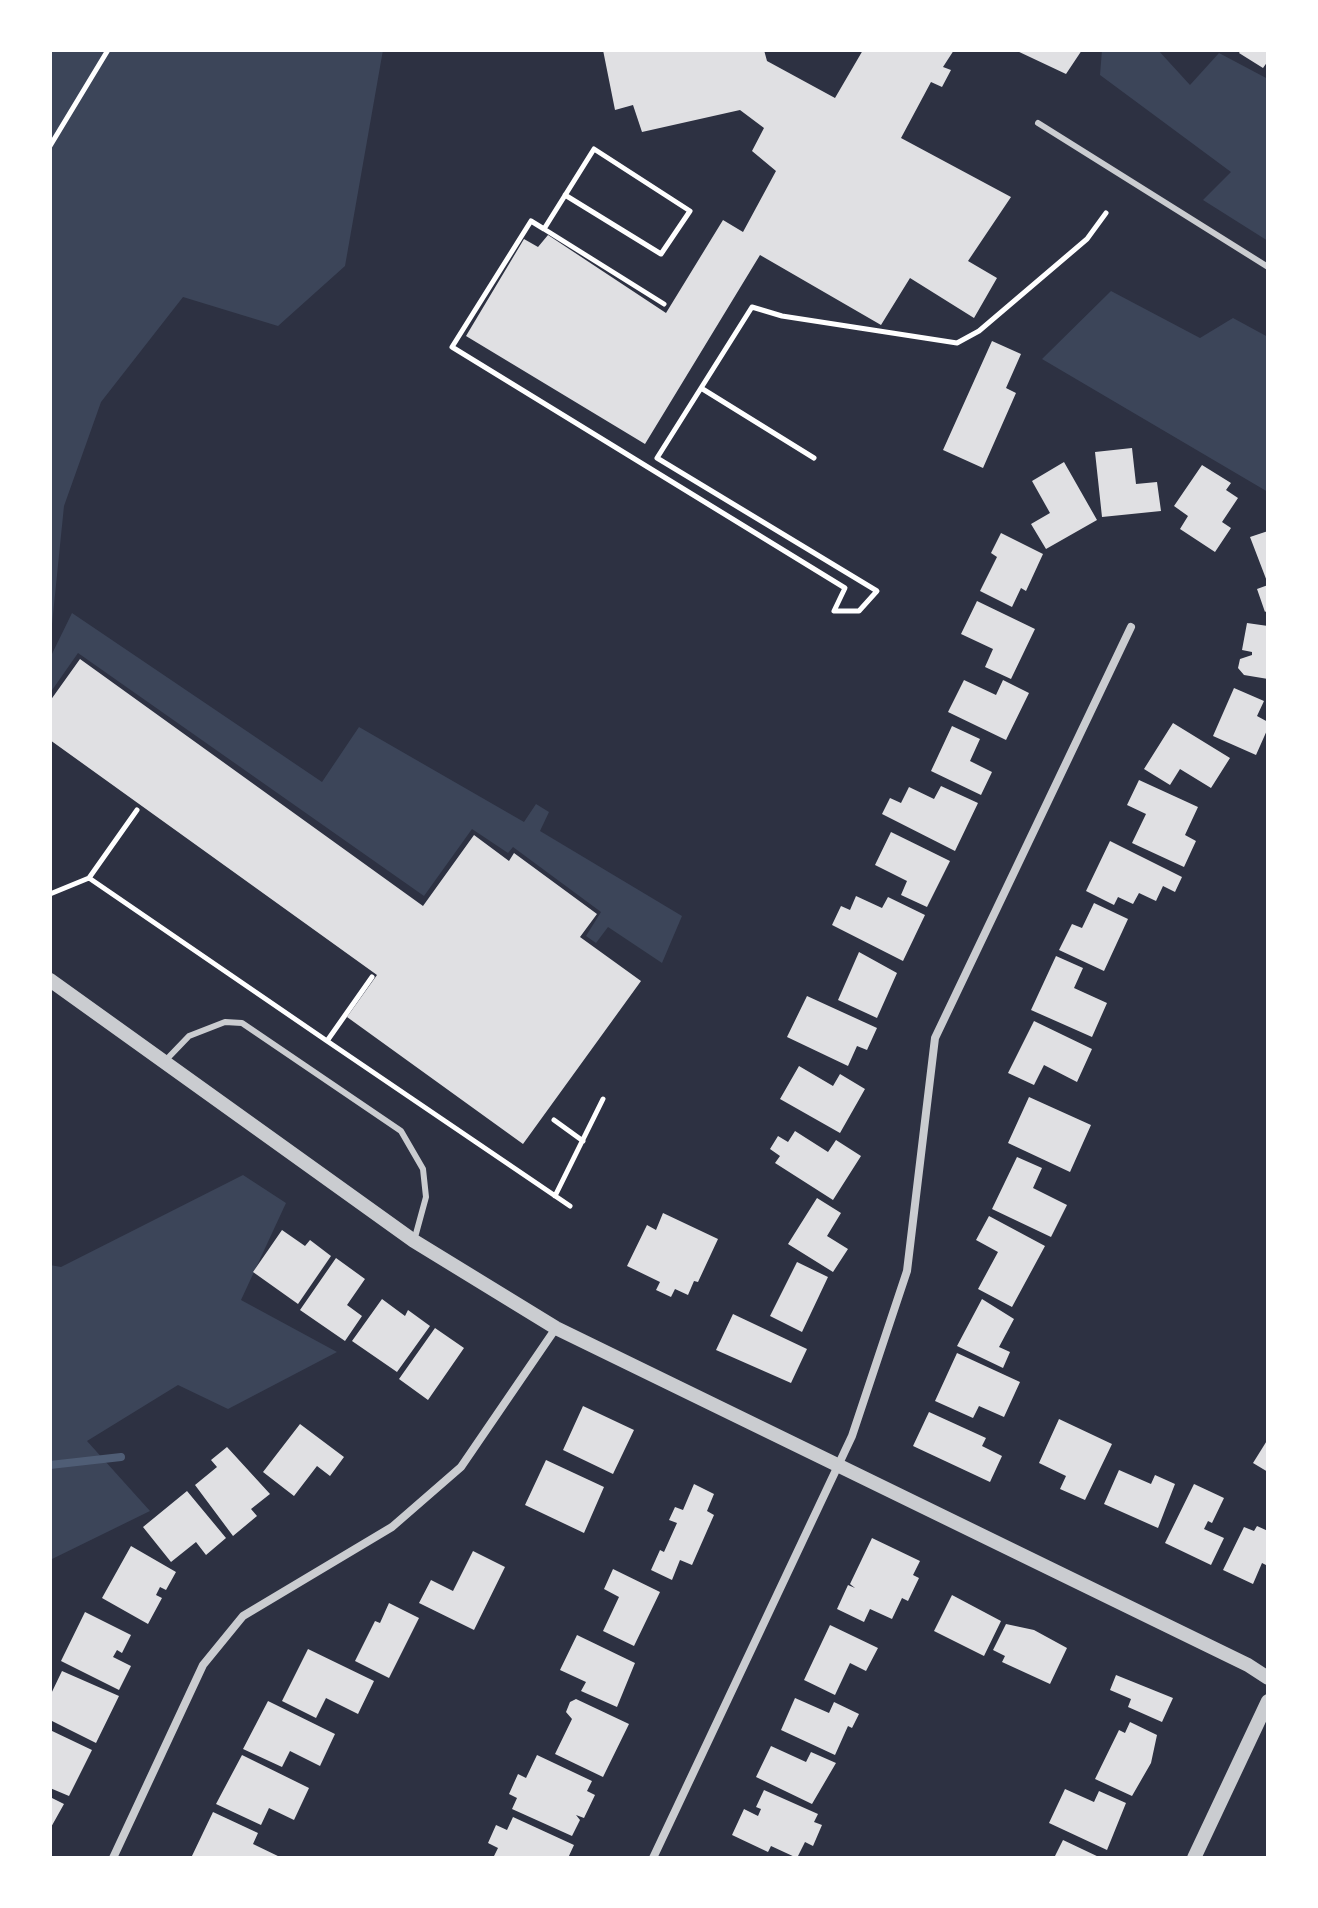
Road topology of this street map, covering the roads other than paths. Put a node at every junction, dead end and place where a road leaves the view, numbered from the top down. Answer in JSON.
{"nodes":[{"id":1,"x":1038,"y":123,"type":"dead end"},
{"id":2,"x":1268,"y":267,"type":"edge"},
{"id":3,"x":1131,"y":627,"type":"dead end"},
{"id":4,"x":50,"y":980,"type":"edge"},
{"id":5,"x":165,"y":1062,"type":"junction"},
{"id":6,"x":414,"y":1241,"type":"junction"},
{"id":7,"x":556,"y":1328,"type":"junction"},
{"id":8,"x":838,"y":1467,"type":"junction"},
{"id":9,"x":1268,"y":1678,"type":"edge"},
{"id":10,"x":1268,"y":1701,"type":"edge"},
{"id":11,"x":113,"y":1858,"type":"edge"},
{"id":12,"x":653,"y":1858,"type":"edge"},
{"id":13,"x":1194,"y":1858,"type":"edge"}],
"edges":[{"from":1,"to":2,"type":"lane"},
{"from":3,"to":8,"type":"street"},
{"from":4,"to":5,"type":"street"},
{"from":5,"to":6,"type":"street"},
{"from":5,"to":6,"type":"lane"},
{"from":6,"to":7,"type":"street"},
{"from":7,"to":8,"type":"street"},
{"from":7,"to":11,"type":"street"},
{"from":8,"to":9,"type":"street"},
{"from":8,"to":12,"type":"street"},
{"from":10,"to":13,"type":"street"}]}
